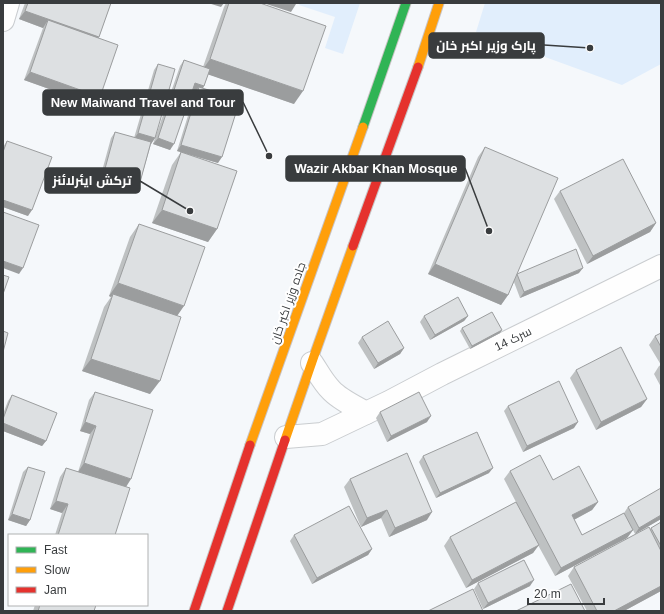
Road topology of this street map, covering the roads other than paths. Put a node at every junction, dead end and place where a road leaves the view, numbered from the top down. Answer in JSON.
{"nodes":[{"id":1,"x":8,"y":3,"type":"edge"},
{"id":2,"x":406,"y":3,"type":"edge"},
{"id":3,"x":439,"y":3,"type":"edge"},
{"id":4,"x":3,"y":20,"type":"edge"},
{"id":5,"x":661,"y":266,"type":"edge"},
{"id":6,"x":312,"y":363,"type":"junction"},
{"id":7,"x":366,"y":413,"type":"junction"},
{"id":8,"x":286,"y":437,"type":"junction"},
{"id":9,"x":194,"y":611,"type":"edge"},
{"id":10,"x":227,"y":611,"type":"edge"}],
"edges":[{"from":1,"to":4,"type":"street"},
{"from":2,"to":9,"type":"main road","name":"جاده وزیر اکبر خان"},
{"from":3,"to":6,"type":"main road"},
{"from":5,"to":7,"type":"street","name":"سرک 14"},
{"from":6,"to":7,"type":"street"},
{"from":6,"to":8,"type":"main road"},
{"from":7,"to":8,"type":"street","name":"سرک 14"},
{"from":8,"to":10,"type":"main road"}]}
